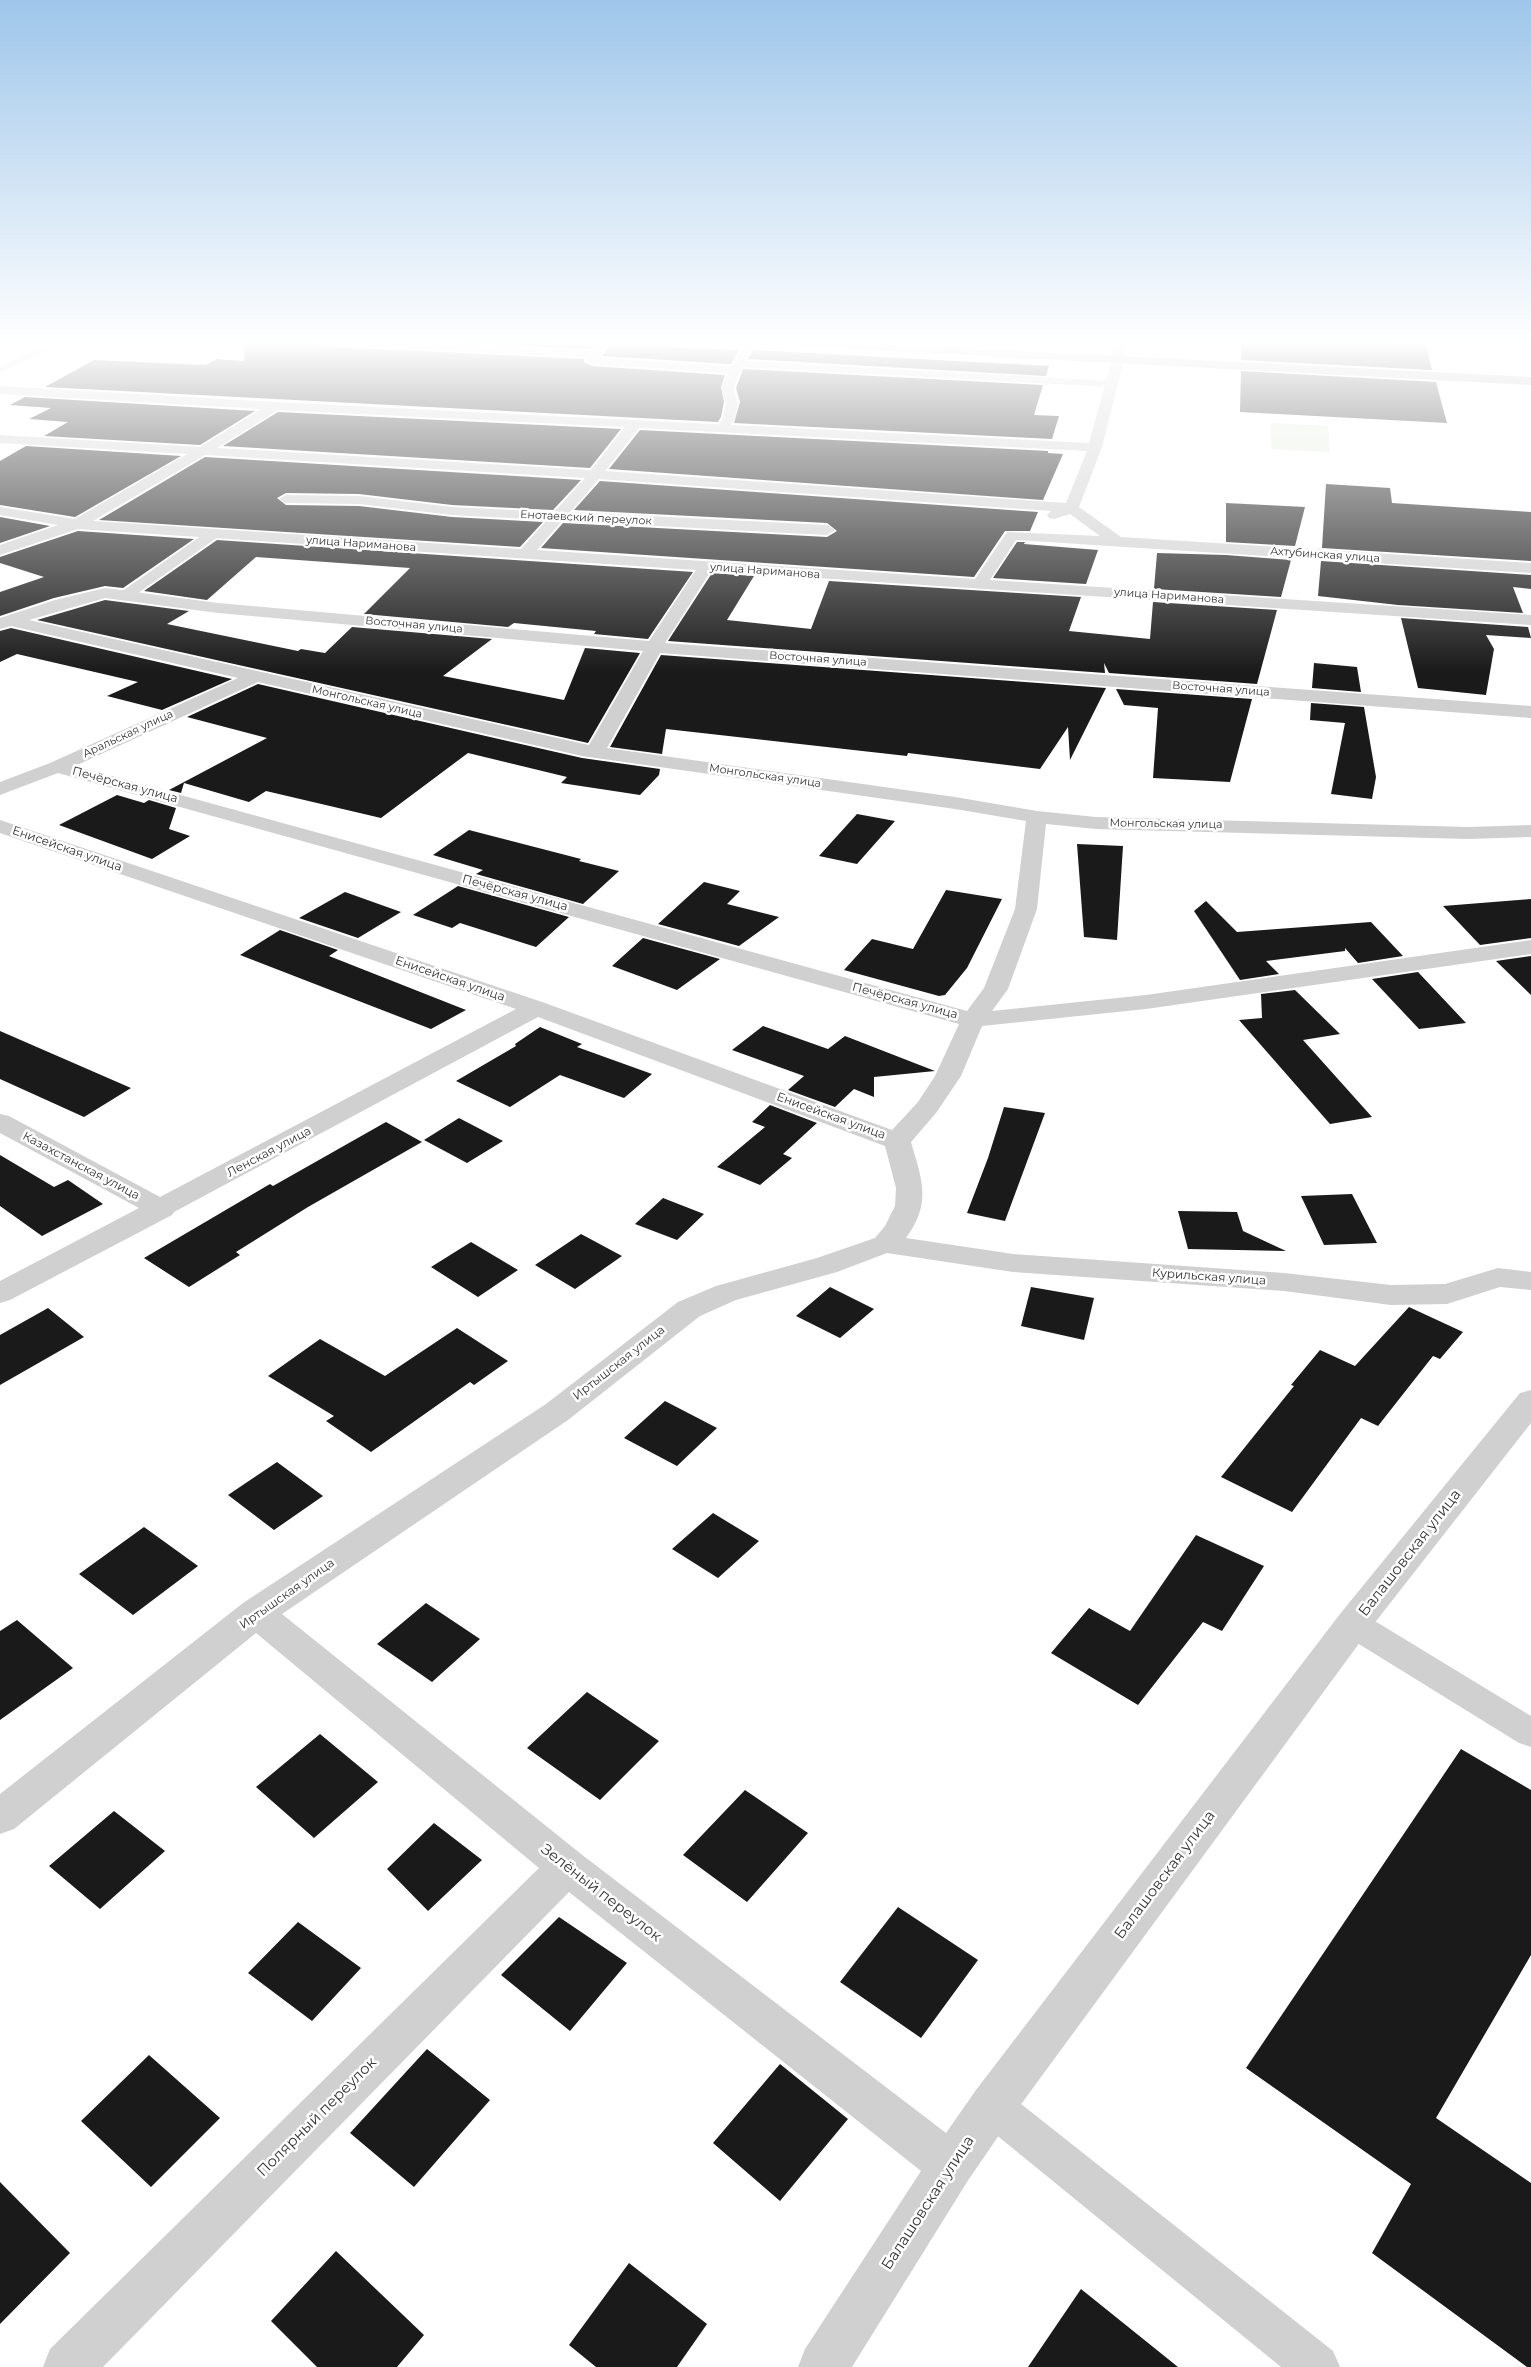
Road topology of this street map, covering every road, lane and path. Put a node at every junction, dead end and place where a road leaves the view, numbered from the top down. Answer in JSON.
{"nodes":[{"id":1,"x":201,"y":451,"type":"edge"},
{"id":2,"x":228,"y":451,"type":"edge"},
{"id":3,"x":613,"y":451,"type":"edge"},
{"id":4,"x":1093,"y":451,"type":"edge"},
{"id":5,"x":595,"y":474,"type":"junction"},
{"id":6,"x":286,"y":499,"type":"dead end"},
{"id":7,"x":1071,"y":508,"type":"junction"},
{"id":8,"x":0,"y":511,"type":"edge"},
{"id":9,"x":558,"y":516,"type":"junction"},
{"id":10,"x":77,"y":524,"type":"junction"},
{"id":11,"x":827,"y":530,"type":"dead end"},
{"id":12,"x":213,"y":534,"type":"junction"},
{"id":13,"x":1012,"y":535,"type":"junction"},
{"id":14,"x":1118,"y":542,"type":"junction"},
{"id":15,"x":0,"y":550,"type":"edge"},
{"id":16,"x":525,"y":554,"type":"junction"},
{"id":17,"x":706,"y":567,"type":"junction"},
{"id":18,"x":1531,"y":568,"type":"edge"},
{"id":19,"x":979,"y":585,"type":"junction"},
{"id":20,"x":126,"y":595,"type":"junction"},
{"id":21,"x":1531,"y":620,"type":"edge"},
{"id":22,"x":6,"y":622,"type":"edge"},
{"id":23,"x":654,"y":647,"type":"junction"},
{"id":24,"x":254,"y":676,"type":"junction"},
{"id":25,"x":1531,"y":712,"type":"edge"},
{"id":26,"x":595,"y":752,"type":"junction"},
{"id":27,"x":57,"y":767,"type":"junction"},
{"id":28,"x":0,"y":789,"type":"edge"},
{"id":29,"x":1037,"y":817,"type":"junction"},
{"id":30,"x":0,"y":826,"type":"edge"},
{"id":31,"x":1531,"y":831,"type":"edge"},
{"id":32,"x":1531,"y":947,"type":"edge"},
{"id":33,"x":536,"y":1008,"type":"junction"},
{"id":34,"x":973,"y":1020,"type":"junction"},
{"id":35,"x":0,"y":1122,"type":"edge"},
{"id":36,"x":898,"y":1141,"type":"junction"},
{"id":37,"x":162,"y":1209,"type":"junction"},
{"id":38,"x":885,"y":1244,"type":"junction"},
{"id":39,"x":1531,"y":1281,"type":"edge"},
{"id":40,"x":0,"y":1293,"type":"edge"},
{"id":41,"x":1531,"y":1401,"type":"edge"},
{"id":42,"x":256,"y":1613,"type":"junction"},
{"id":43,"x":1354,"y":1624,"type":"junction"},
{"id":44,"x":1531,"y":1733,"type":"edge"},
{"id":45,"x":0,"y":1816,"type":"edge"},
{"id":46,"x":567,"y":1867,"type":"junction"},
{"id":47,"x":992,"y":2106,"type":"junction"},
{"id":48,"x":951,"y":2166,"type":"junction"},
{"id":49,"x":68,"y":2367,"type":"edge"},
{"id":50,"x":823,"y":2367,"type":"edge"},
{"id":51,"x":1317,"y":2367,"type":"edge"}],
"edges":[{"from":1,"to":10,"type":"street"},
{"from":2,"to":5,"type":"street"},
{"from":3,"to":5,"type":"street"},
{"from":4,"to":7,"type":"street"},
{"from":5,"to":7,"type":"street"},
{"from":5,"to":9,"type":"street"},
{"from":6,"to":9,"type":"street","name":"Енотаевский переулок"},
{"from":7,"to":13,"type":"street"},
{"from":7,"to":14,"type":"street"},
{"from":8,"to":10,"type":"street","name":"улица Нариманова"},
{"from":9,"to":11,"type":"street","name":"Енотаевский переулок"},
{"from":9,"to":16,"type":"street"},
{"from":10,"to":12,"type":"street","name":"улица Нариманова"},
{"from":10,"to":15,"type":"street"},
{"from":12,"to":16,"type":"street","name":"улица Нариманова"},
{"from":12,"to":20,"type":"lane"},
{"from":13,"to":14,"type":"street","name":"Ахтубинская улица"},
{"from":13,"to":19,"type":"street"},
{"from":14,"to":18,"type":"street","name":"Ахтубинская улица"},
{"from":16,"to":17,"type":"street","name":"улица Нариманова"},
{"from":17,"to":19,"type":"street","name":"улица Нариманова"},
{"from":17,"to":23,"type":"street"},
{"from":19,"to":21,"type":"street","name":"улица Нариманова"},
{"from":20,"to":22,"type":"street","name":"Восточная улица"},
{"from":20,"to":23,"type":"street","name":"Восточная улица"},
{"from":22,"to":24,"type":"street","name":"Монгольская улица"},
{"from":23,"to":25,"type":"street","name":"Восточная улица"},
{"from":23,"to":26,"type":"street"},
{"from":24,"to":26,"type":"street","name":"Монгольская улица"},
{"from":24,"to":27,"type":"street","name":"Аральская улица"},
{"from":26,"to":29,"type":"street","name":"Монгольская улица"},
{"from":27,"to":28,"type":"street","name":"Аральская улица"},
{"from":27,"to":34,"type":"street","name":"Печёрская улица"},
{"from":29,"to":31,"type":"street","name":"Монгольская улица"},
{"from":29,"to":34,"type":"street"},
{"from":30,"to":33,"type":"street","name":"Енисейская улица"},
{"from":32,"to":34,"type":"street"},
{"from":33,"to":36,"type":"street","name":"Енисейская улица"},
{"from":33,"to":37,"type":"street","name":"Ленская улица"},
{"from":34,"to":36,"type":"street"},
{"from":35,"to":37,"type":"street","name":"Казахстанская улица"},
{"from":36,"to":38,"type":"street"},
{"from":37,"to":40,"type":"street","name":"Ленская улица"},
{"from":38,"to":39,"type":"street","name":"Курильская улица"},
{"from":38,"to":42,"type":"street","name":"Иртышская улица"},
{"from":41,"to":43,"type":"street","name":"Балашовская улица"},
{"from":42,"to":45,"type":"street","name":"Иртышская улица"},
{"from":42,"to":46,"type":"street","name":"Зелёный переулок"},
{"from":43,"to":44,"type":"lane"},
{"from":43,"to":47,"type":"street","name":"Балашовская улица"},
{"from":46,"to":48,"type":"street","name":"Зелёный переулок"},
{"from":46,"to":49,"type":"street","name":"Полярный переулок"},
{"from":47,"to":48,"type":"street","name":"Балашовская улица"},
{"from":47,"to":51,"type":"lane"},
{"from":48,"to":50,"type":"street","name":"Балашовская улица"}]}
